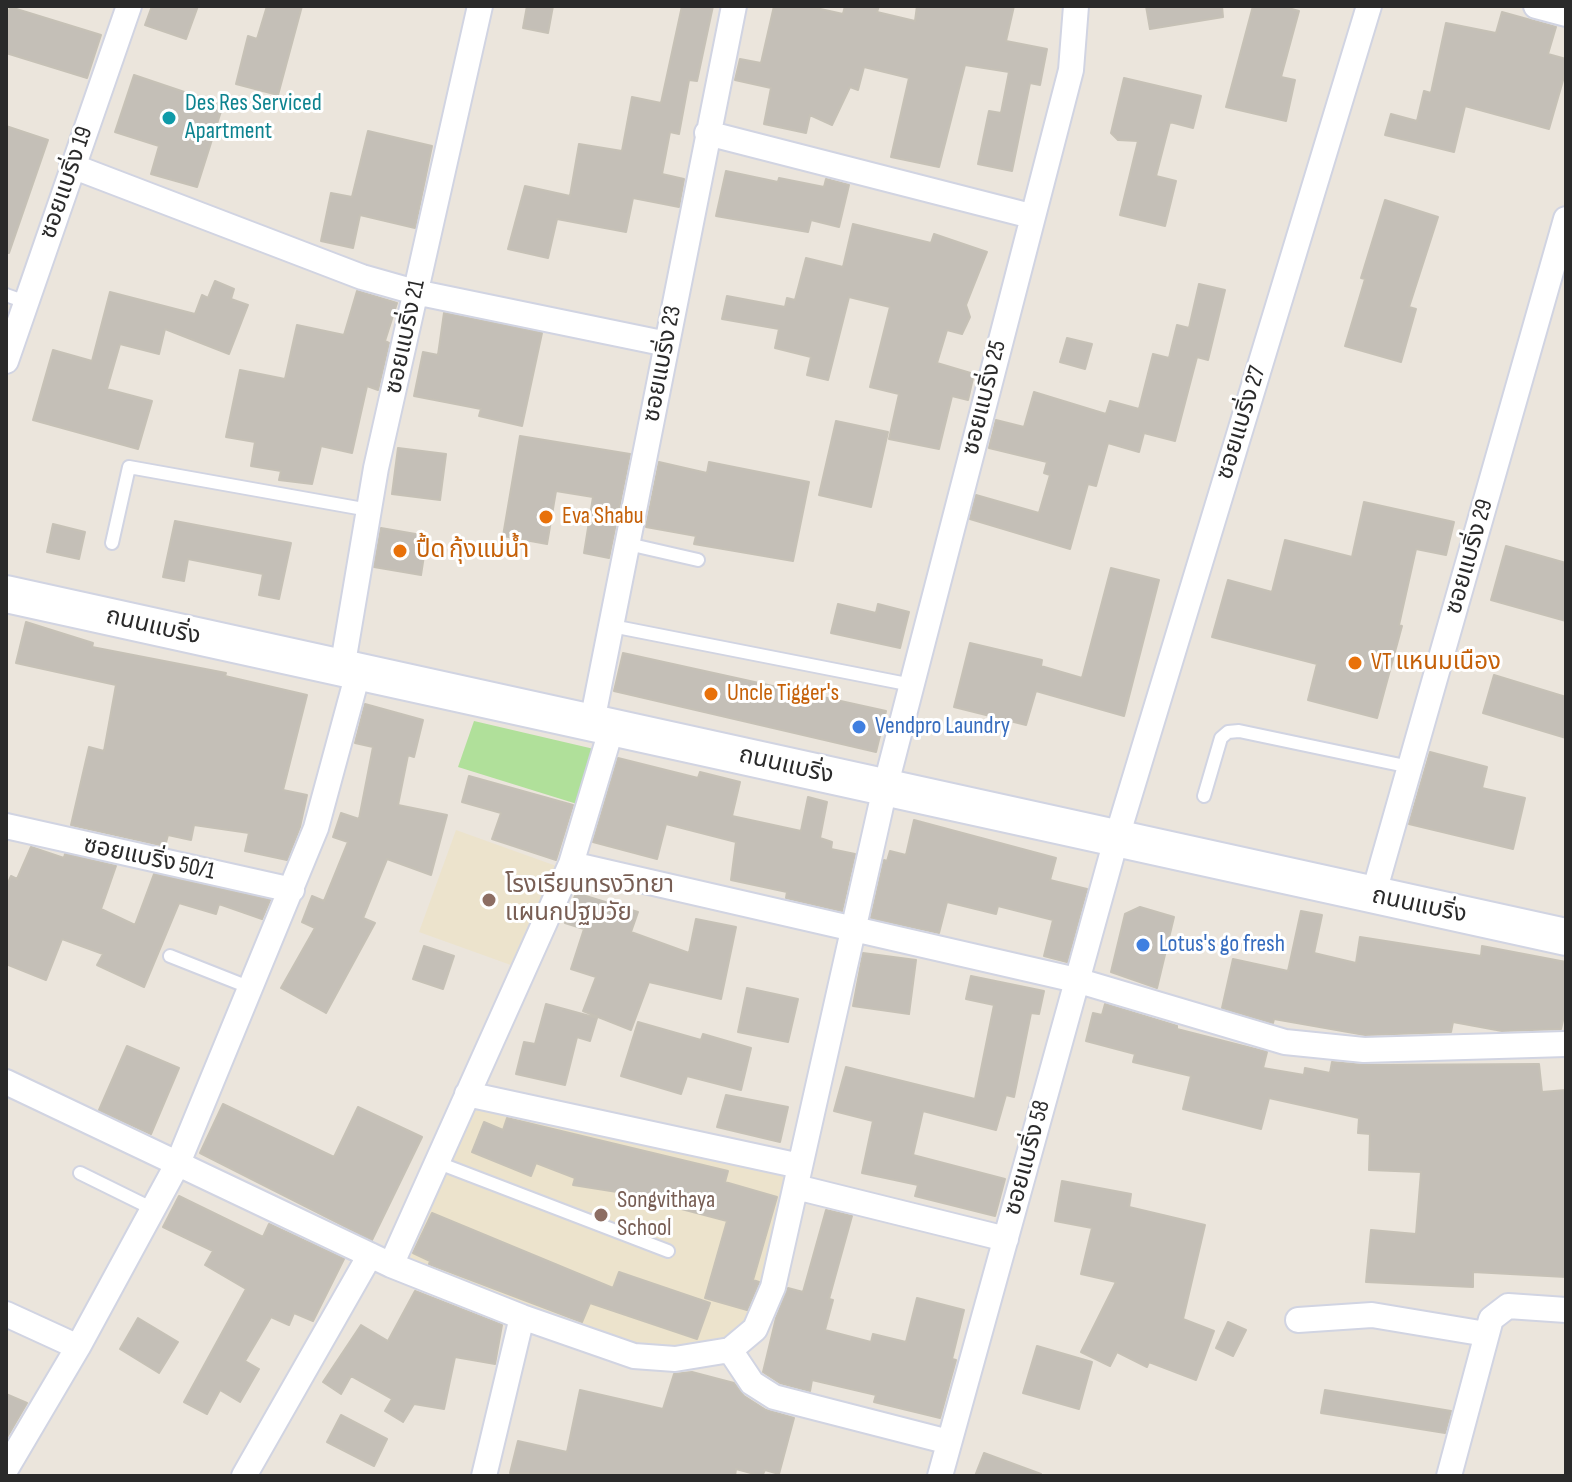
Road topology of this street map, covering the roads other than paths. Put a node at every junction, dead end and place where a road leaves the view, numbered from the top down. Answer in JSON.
{"nodes":[{"id":1,"x":129,"y":6,"type":"edge"},
{"id":2,"x":480,"y":6,"type":"edge"},
{"id":3,"x":734,"y":6,"type":"edge"},
{"id":4,"x":1076,"y":6,"type":"edge"},
{"id":5,"x":1369,"y":6,"type":"edge"},
{"id":6,"x":1536,"y":6,"type":"edge"},
{"id":7,"x":1566,"y":14,"type":"edge"},
{"id":8,"x":707,"y":133,"type":"junction"},
{"id":9,"x":72,"y":166,"type":"junction"},
{"id":10,"x":1031,"y":216,"type":"junction"},
{"id":11,"x":1566,"y":219,"type":"edge"},
{"id":12,"x":415,"y":292,"type":"junction"},
{"id":13,"x":16,"y":299,"type":"edge"},
{"id":14,"x":667,"y":344,"type":"junction"},
{"id":15,"x":6,"y":361,"type":"edge"},
{"id":16,"x":369,"y":510,"type":"junction"},
{"id":17,"x":112,"y":543,"type":"dead end"},
{"id":18,"x":628,"y":544,"type":"junction"},
{"id":19,"x":698,"y":560,"type":"dead end"},
{"id":20,"x":6,"y":594,"type":"edge"},
{"id":21,"x":612,"y":626,"type":"junction"},
{"id":22,"x":350,"y":671,"type":"junction"},
{"id":23,"x":912,"y":685,"type":"junction"},
{"id":24,"x":602,"y":724,"type":"junction"},
{"id":25,"x":1410,"y":767,"type":"junction"},
{"id":26,"x":885,"y":788,"type":"junction"},
{"id":27,"x":1204,"y":796,"type":"dead end"},
{"id":28,"x":8,"y":832,"type":"edge"},
{"id":29,"x":1116,"y":840,"type":"junction"},
{"id":30,"x":571,"y":864,"type":"junction"},
{"id":31,"x":292,"y":890,"type":"junction"},
{"id":32,"x":1373,"y":896,"type":"junction"},
{"id":33,"x":852,"y":930,"type":"junction"},
{"id":34,"x":1566,"y":937,"type":"edge"},
{"id":35,"x":170,"y":956,"type":"dead end"},
{"id":36,"x":1076,"y":980,"type":"junction"},
{"id":37,"x":251,"y":988,"type":"junction"},
{"id":38,"x":1566,"y":1044,"type":"edge"},
{"id":39,"x":6,"y":1082,"type":"edge"},
{"id":40,"x":467,"y":1094,"type":"junction"},
{"id":41,"x":436,"y":1162,"type":"junction"},
{"id":42,"x":178,"y":1163,"type":"junction"},
{"id":43,"x":80,"y":1173,"type":"dead end"},
{"id":44,"x":798,"y":1176,"type":"junction"},
{"id":45,"x":153,"y":1209,"type":"junction"},
{"id":46,"x":1006,"y":1239,"type":"junction"},
{"id":47,"x":668,"y":1251,"type":"dead end"},
{"id":48,"x":380,"y":1260,"type":"junction"},
{"id":49,"x":1566,"y":1310,"type":"edge"},
{"id":50,"x":6,"y":1314,"type":"edge"},
{"id":51,"x":522,"y":1317,"type":"junction"},
{"id":52,"x":1298,"y":1320,"type":"dead end"},
{"id":53,"x":1486,"y":1334,"type":"junction"},
{"id":54,"x":78,"y":1347,"type":"junction"},
{"id":55,"x":730,"y":1350,"type":"junction"},
{"id":56,"x":949,"y":1442,"type":"junction"},
{"id":57,"x":6,"y":1468,"type":"edge"},
{"id":58,"x":244,"y":1476,"type":"edge"},
{"id":59,"x":484,"y":1476,"type":"edge"},
{"id":60,"x":940,"y":1476,"type":"edge"},
{"id":61,"x":1449,"y":1476,"type":"edge"}],
"edges":[{"from":1,"to":9,"type":"street","name":"ซอยแบริ่ง 19"},
{"from":2,"to":12,"type":"street","name":"ซอยแบริ่ง 21"},
{"from":3,"to":8,"type":"street","name":"ซอยแบริ่ง 23"},
{"from":4,"to":10,"type":"street","name":"ซอยแบริ่ง 25"},
{"from":5,"to":29,"type":"street","name":"ซอยแบริ่ง 27"},
{"from":6,"to":7,"type":"street"},
{"from":8,"to":10,"type":"street"},
{"from":8,"to":14,"type":"street","name":"ซอยแบริ่ง 23"},
{"from":9,"to":12,"type":"street"},
{"from":9,"to":13,"type":"street","name":"ซอยแบริ่ง 19"},
{"from":10,"to":23,"type":"street","name":"ซอยแบริ่ง 25"},
{"from":11,"to":25,"type":"street","name":"ซอยแบริ่ง 29"},
{"from":12,"to":14,"type":"street"},
{"from":12,"to":16,"type":"street","name":"ซอยแบริ่ง 21"},
{"from":13,"to":15,"type":"street","name":"ซอยแบริ่ง 19"},
{"from":14,"to":18,"type":"street","name":"ซอยแบริ่ง 23"},
{"from":16,"to":17,"type":"lane"},
{"from":16,"to":22,"type":"street","name":"ซอยแบริ่ง 21"},
{"from":18,"to":19,"type":"lane"},
{"from":18,"to":21,"type":"street","name":"ซอยแบริ่ง 23"},
{"from":20,"to":22,"type":"main road","name":"ถนนแบริ่ง"},
{"from":21,"to":23,"type":"lane"},
{"from":21,"to":24,"type":"street","name":"ซอยแบริ่ง 23"},
{"from":22,"to":24,"type":"main road","name":"ถนนแบริ่ง"},
{"from":22,"to":31,"type":"street","name":"ซอยแบริ่ง 21"},
{"from":23,"to":26,"type":"street","name":"ซอยแบริ่ง 25"},
{"from":24,"to":26,"type":"main road","name":"ถนนแบริ่ง"},
{"from":24,"to":30,"type":"street","name":"ซอยแบริ่ง 23"},
{"from":25,"to":27,"type":"lane"},
{"from":25,"to":32,"type":"street","name":"ซอยแบริ่ง 29"},
{"from":26,"to":29,"type":"main road","name":"ถนนแบริ่ง"},
{"from":26,"to":33,"type":"street","name":"ซอยแบริ่ง 25"},
{"from":28,"to":31,"type":"street","name":"ซอยแบริ่ง 50/1"},
{"from":29,"to":32,"type":"main road","name":"ถนนแบริ่ง"},
{"from":29,"to":36,"type":"street","name":"ซอยแบริ่ง 58"},
{"from":30,"to":33,"type":"street"},
{"from":30,"to":40,"type":"street","name":"ซอยแบริ่ง 23"},
{"from":31,"to":37,"type":"street","name":"ซอยแบริ่ง 21"},
{"from":32,"to":34,"type":"main road","name":"ถนนแบริ่ง"},
{"from":33,"to":36,"type":"street"},
{"from":33,"to":44,"type":"street","name":"ซอยแบริ่ง 25"},
{"from":35,"to":37,"type":"lane"},
{"from":36,"to":38,"type":"street"},
{"from":36,"to":46,"type":"street","name":"ซอยแบริ่ง 58"},
{"from":37,"to":42,"type":"street","name":"ซอยแบริ่ง 21"},
{"from":39,"to":42,"type":"street"},
{"from":40,"to":41,"type":"street","name":"ซอยแบริ่ง 23"},
{"from":40,"to":44,"type":"street"},
{"from":41,"to":47,"type":"lane"},
{"from":41,"to":48,"type":"street","name":"ซอยแบริ่ง 23"},
{"from":42,"to":45,"type":"street","name":"ซอยแบริ่ง 21"},
{"from":42,"to":48,"type":"street"},
{"from":43,"to":45,"type":"lane"},
{"from":44,"to":46,"type":"street"},
{"from":44,"to":55,"type":"street","name":"ซอยแบริ่ง 25"},
{"from":45,"to":54,"type":"street","name":"ซอยแบริ่ง 21"},
{"from":46,"to":56,"type":"street","name":"ซอยแบริ่ง 58"},
{"from":48,"to":51,"type":"street"},
{"from":48,"to":58,"type":"street","name":"ซอยแบริ่ง 23"},
{"from":49,"to":53,"type":"street"},
{"from":50,"to":54,"type":"street"},
{"from":51,"to":55,"type":"street"},
{"from":51,"to":59,"type":"street"},
{"from":52,"to":53,"type":"street"},
{"from":53,"to":61,"type":"street"},
{"from":54,"to":57,"type":"street","name":"ซอยแบริ่ง 21"},
{"from":55,"to":56,"type":"street"},
{"from":56,"to":60,"type":"street","name":"ซอยแบริ่ง 58"}]}
